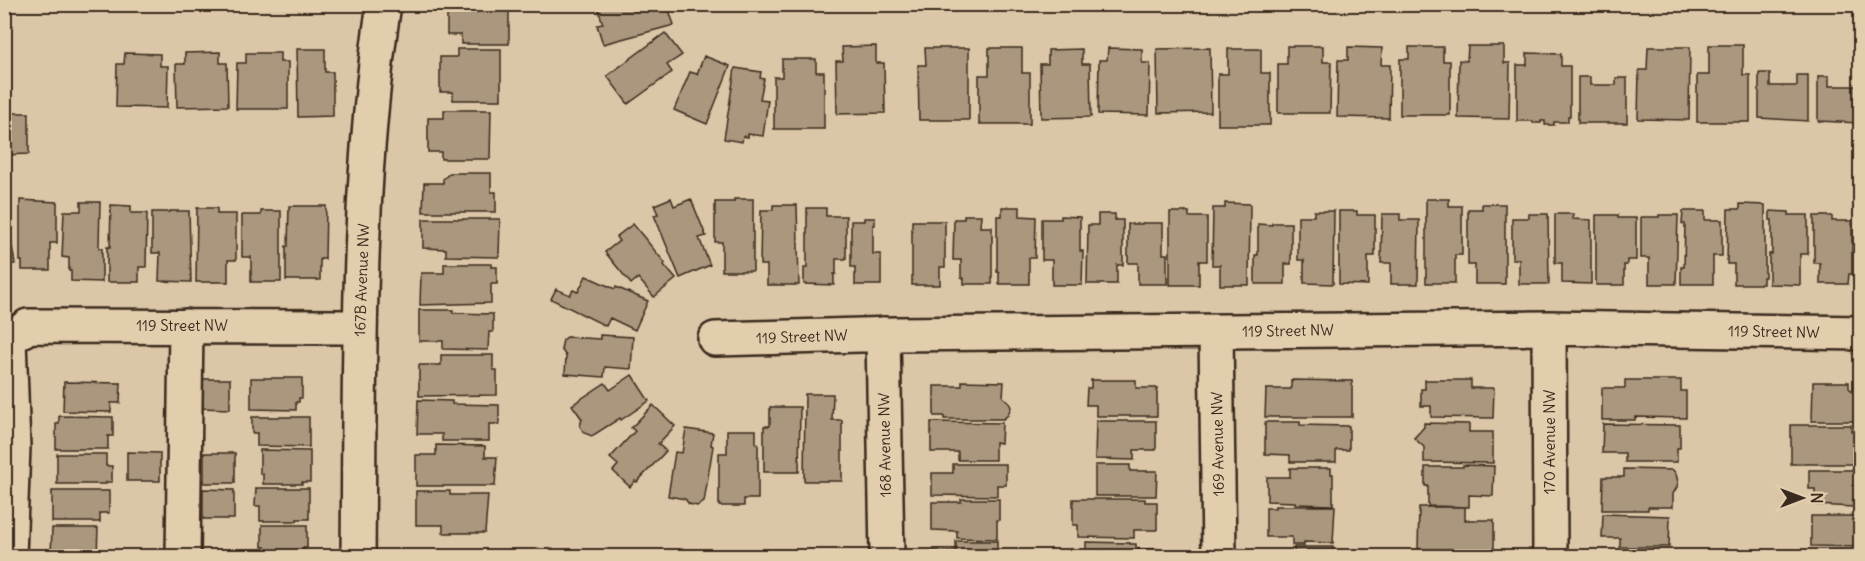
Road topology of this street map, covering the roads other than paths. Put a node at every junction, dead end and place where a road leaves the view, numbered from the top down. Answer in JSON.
{"nodes":[{"id":1,"x":384,"y":4,"type":"edge"},
{"id":2,"x":186,"y":326,"type":"junction"},
{"id":3,"x":360,"y":327,"type":"junction"},
{"id":4,"x":1550,"y":328,"type":"junction"},
{"id":5,"x":1216,"y":332,"type":"junction"},
{"id":6,"x":1860,"y":333,"type":"edge"},
{"id":7,"x":884,"y":334,"type":"junction"},
{"id":8,"x":715,"y":339,"type":"dead end"},
{"id":9,"x":9,"y":556,"type":"edge"},
{"id":10,"x":183,"y":556,"type":"edge"},
{"id":11,"x":357,"y":556,"type":"edge"},
{"id":12,"x":887,"y":556,"type":"edge"},
{"id":13,"x":1219,"y":556,"type":"edge"},
{"id":14,"x":1550,"y":556,"type":"edge"}],
"edges":[{"from":1,"to":3,"type":"street","name":"167B Avenue NW"},
{"from":2,"to":3,"type":"street","name":"119 Street NW"},
{"from":2,"to":9,"type":"street","name":"119 Street NW"},
{"from":2,"to":10,"type":"street"},
{"from":3,"to":11,"type":"street","name":"167B Avenue NW"},
{"from":4,"to":5,"type":"street","name":"119 Street NW"},
{"from":4,"to":6,"type":"street","name":"119 Street NW"},
{"from":4,"to":14,"type":"street","name":"170 Avenue NW"},
{"from":5,"to":7,"type":"street","name":"119 Street NW"},
{"from":5,"to":13,"type":"street","name":"169 Avenue NW"},
{"from":7,"to":8,"type":"street","name":"119 Street NW"},
{"from":7,"to":12,"type":"street","name":"168 Avenue NW"}]}
